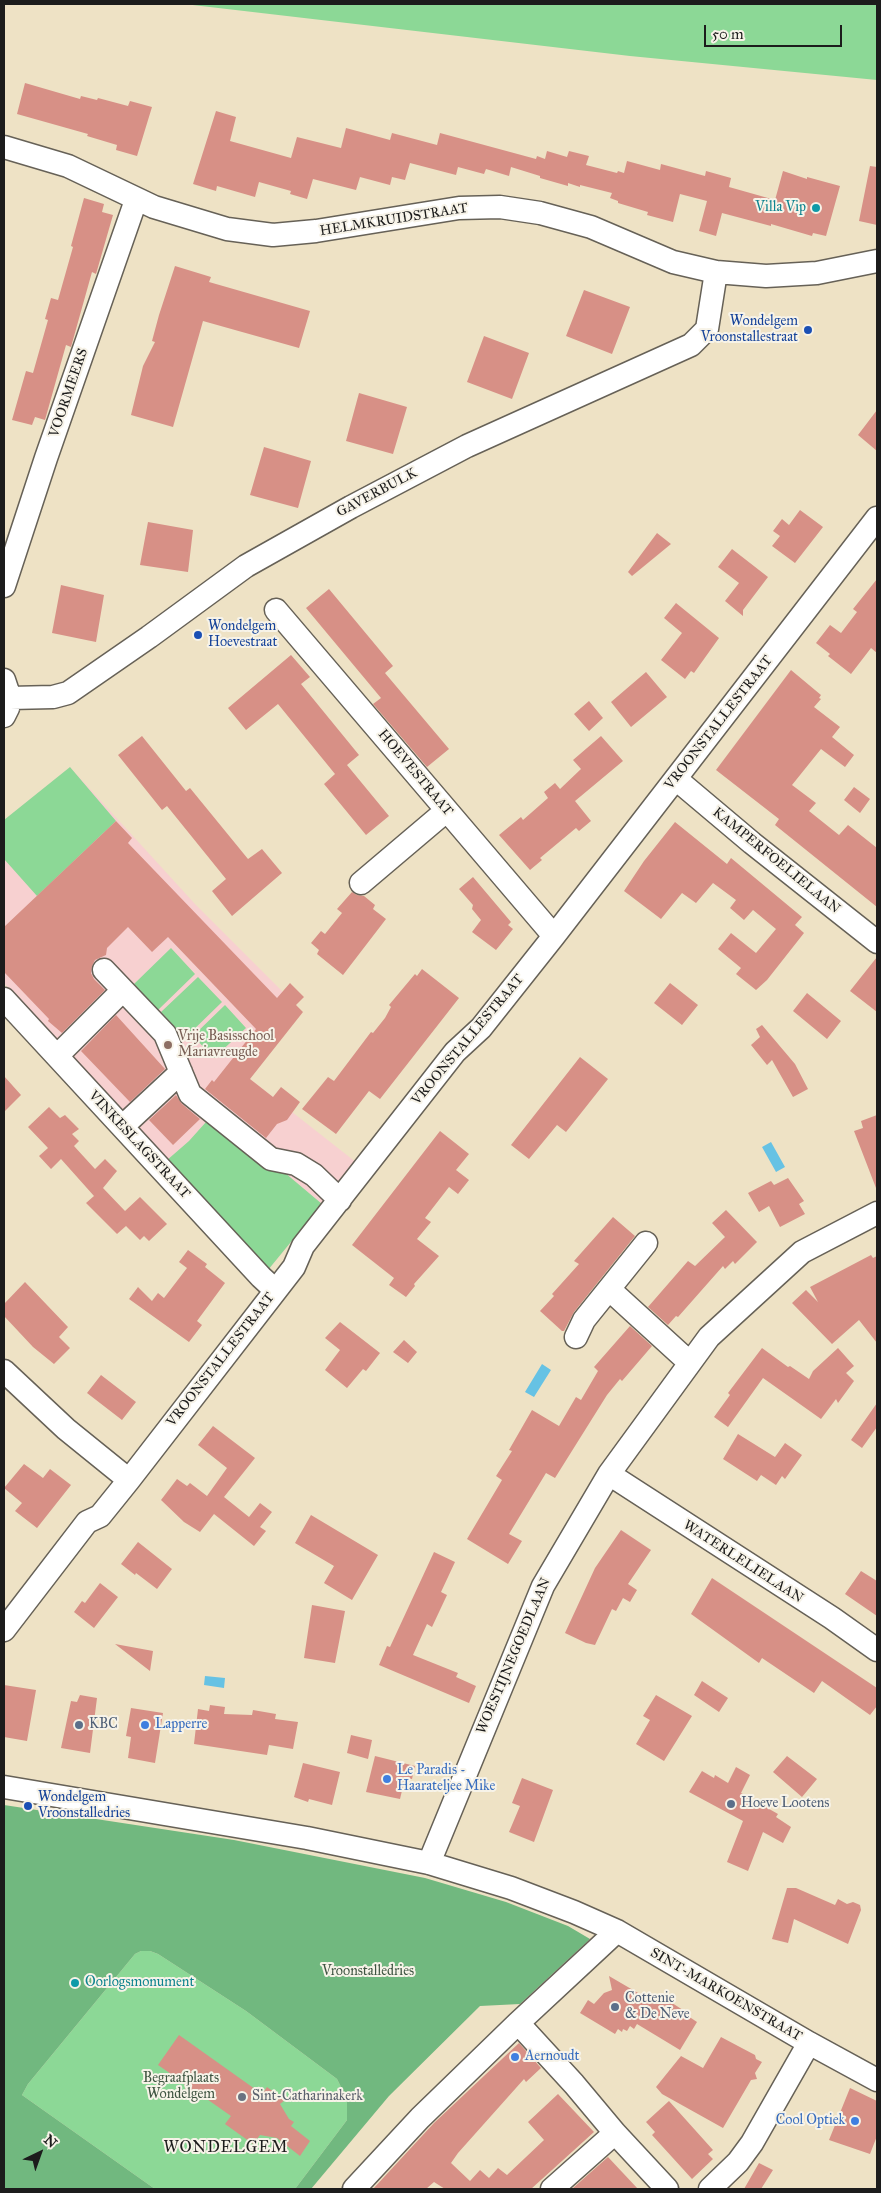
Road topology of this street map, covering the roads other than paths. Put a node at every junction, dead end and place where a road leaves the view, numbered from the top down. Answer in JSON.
{"nodes":[{"id":1,"x":4,"y":147,"type":"edge"},
{"id":2,"x":136,"y":200,"type":"junction"},
{"id":3,"x":877,"y":261,"type":"edge"},
{"id":4,"x":716,"y":272,"type":"junction"},
{"id":5,"x":877,"y":518,"type":"edge"},
{"id":6,"x":4,"y":586,"type":"edge"},
{"id":7,"x":276,"y":610,"type":"dead end"},
{"id":8,"x":6,"y":698,"type":"edge"},
{"id":9,"x":676,"y":779,"type":"junction"},
{"id":10,"x":446,"y":811,"type":"junction"},
{"id":11,"x":361,"y":883,"type":"dead end"},
{"id":12,"x":554,"y":936,"type":"junction"},
{"id":13,"x":877,"y":942,"type":"edge"},
{"id":14,"x":104,"y":970,"type":"dead end"},
{"id":15,"x":123,"y":990,"type":"junction"},
{"id":16,"x":4,"y":999,"type":"edge"},
{"id":17,"x":57,"y":1056,"type":"junction"},
{"id":18,"x":181,"y":1072,"type":"junction"},
{"id":19,"x":123,"y":1126,"type":"junction"},
{"id":20,"x":340,"y":1200,"type":"junction"},
{"id":21,"x":877,"y":1213,"type":"edge"},
{"id":22,"x":646,"y":1243,"type":"dead end"},
{"id":23,"x":275,"y":1290,"type":"junction"},
{"id":24,"x":610,"y":1290,"type":"junction"},
{"id":25,"x":576,"y":1336,"type":"dead end"},
{"id":26,"x":690,"y":1363,"type":"junction"},
{"id":27,"x":4,"y":1371,"type":"edge"},
{"id":28,"x":609,"y":1474,"type":"junction"},
{"id":29,"x":129,"y":1480,"type":"junction"},
{"id":30,"x":4,"y":1630,"type":"edge"},
{"id":31,"x":877,"y":1650,"type":"edge"},
{"id":32,"x":4,"y":1787,"type":"edge"},
{"id":33,"x":48,"y":1794,"type":"junction"},
{"id":34,"x":4,"y":1801,"type":"edge"},
{"id":35,"x":429,"y":1863,"type":"junction"},
{"id":36,"x":617,"y":1932,"type":"junction"},
{"id":37,"x":518,"y":2023,"type":"junction"},
{"id":38,"x":809,"y":2043,"type":"junction"},
{"id":39,"x":877,"y":2080,"type":"edge"},
{"id":40,"x":615,"y":2133,"type":"junction"},
{"id":41,"x":354,"y":2189,"type":"edge"},
{"id":42,"x":552,"y":2189,"type":"edge"},
{"id":43,"x":667,"y":2189,"type":"edge"},
{"id":44,"x":710,"y":2189,"type":"edge"}],
"edges":[{"from":1,"to":2,"type":"street","name":"HELMKRUIDSTRAAT"},
{"from":2,"to":4,"type":"street","name":"HELMKRUIDSTRAAT"},
{"from":2,"to":6,"type":"street","name":"VOORMEERS"},
{"from":3,"to":4,"type":"street","name":"HELMKRUIDSTRAAT"},
{"from":4,"to":8,"type":"street","name":"GAVERBULK"},
{"from":5,"to":9,"type":"street","name":"VROONSTALLESTRAAT"},
{"from":7,"to":10,"type":"street","name":"HOEVESTRAAT"},
{"from":9,"to":12,"type":"street","name":"VROONSTALLESTRAAT"},
{"from":9,"to":13,"type":"street","name":"KAMPERFOELIELAAN"},
{"from":10,"to":11,"type":"street"},
{"from":10,"to":12,"type":"street","name":"HOEVESTRAAT"},
{"from":12,"to":20,"type":"street","name":"VROONSTALLESTRAAT"},
{"from":14,"to":15,"type":"street"},
{"from":15,"to":17,"type":"street"},
{"from":15,"to":18,"type":"street"},
{"from":16,"to":17,"type":"street","name":"VINKESLAGSTRAAT"},
{"from":17,"to":19,"type":"street","name":"VINKESLAGSTRAAT"},
{"from":18,"to":19,"type":"street"},
{"from":18,"to":20,"type":"street"},
{"from":19,"to":23,"type":"street","name":"VINKESLAGSTRAAT"},
{"from":20,"to":23,"type":"street","name":"VROONSTALLESTRAAT"},
{"from":21,"to":26,"type":"street","name":"WOESTIJNEGOEDLAAN"},
{"from":22,"to":24,"type":"street"},
{"from":23,"to":29,"type":"street","name":"VROONSTALLESTRAAT"},
{"from":24,"to":25,"type":"street"},
{"from":24,"to":26,"type":"street"},
{"from":26,"to":28,"type":"street","name":"WOESTIJNEGOEDLAAN"},
{"from":27,"to":29,"type":"street"},
{"from":28,"to":31,"type":"street","name":"WATERLELIELAAN"},
{"from":28,"to":35,"type":"street","name":"WOESTIJNEGOEDLAAN"},
{"from":29,"to":30,"type":"street","name":"VROONSTALLESTRAAT"},
{"from":32,"to":33,"type":"street"},
{"from":33,"to":34,"type":"street"},
{"from":33,"to":35,"type":"street"},
{"from":35,"to":36,"type":"street","name":"SINT-MARKOENSTRAAT"},
{"from":36,"to":37,"type":"street"},
{"from":36,"to":38,"type":"street","name":"SINT-MARKOENSTRAAT"},
{"from":37,"to":40,"type":"street"},
{"from":37,"to":41,"type":"street"},
{"from":38,"to":39,"type":"street","name":"SINT-MARKOENSTRAAT"},
{"from":38,"to":44,"type":"street"},
{"from":40,"to":42,"type":"street"},
{"from":40,"to":43,"type":"street"}]}
